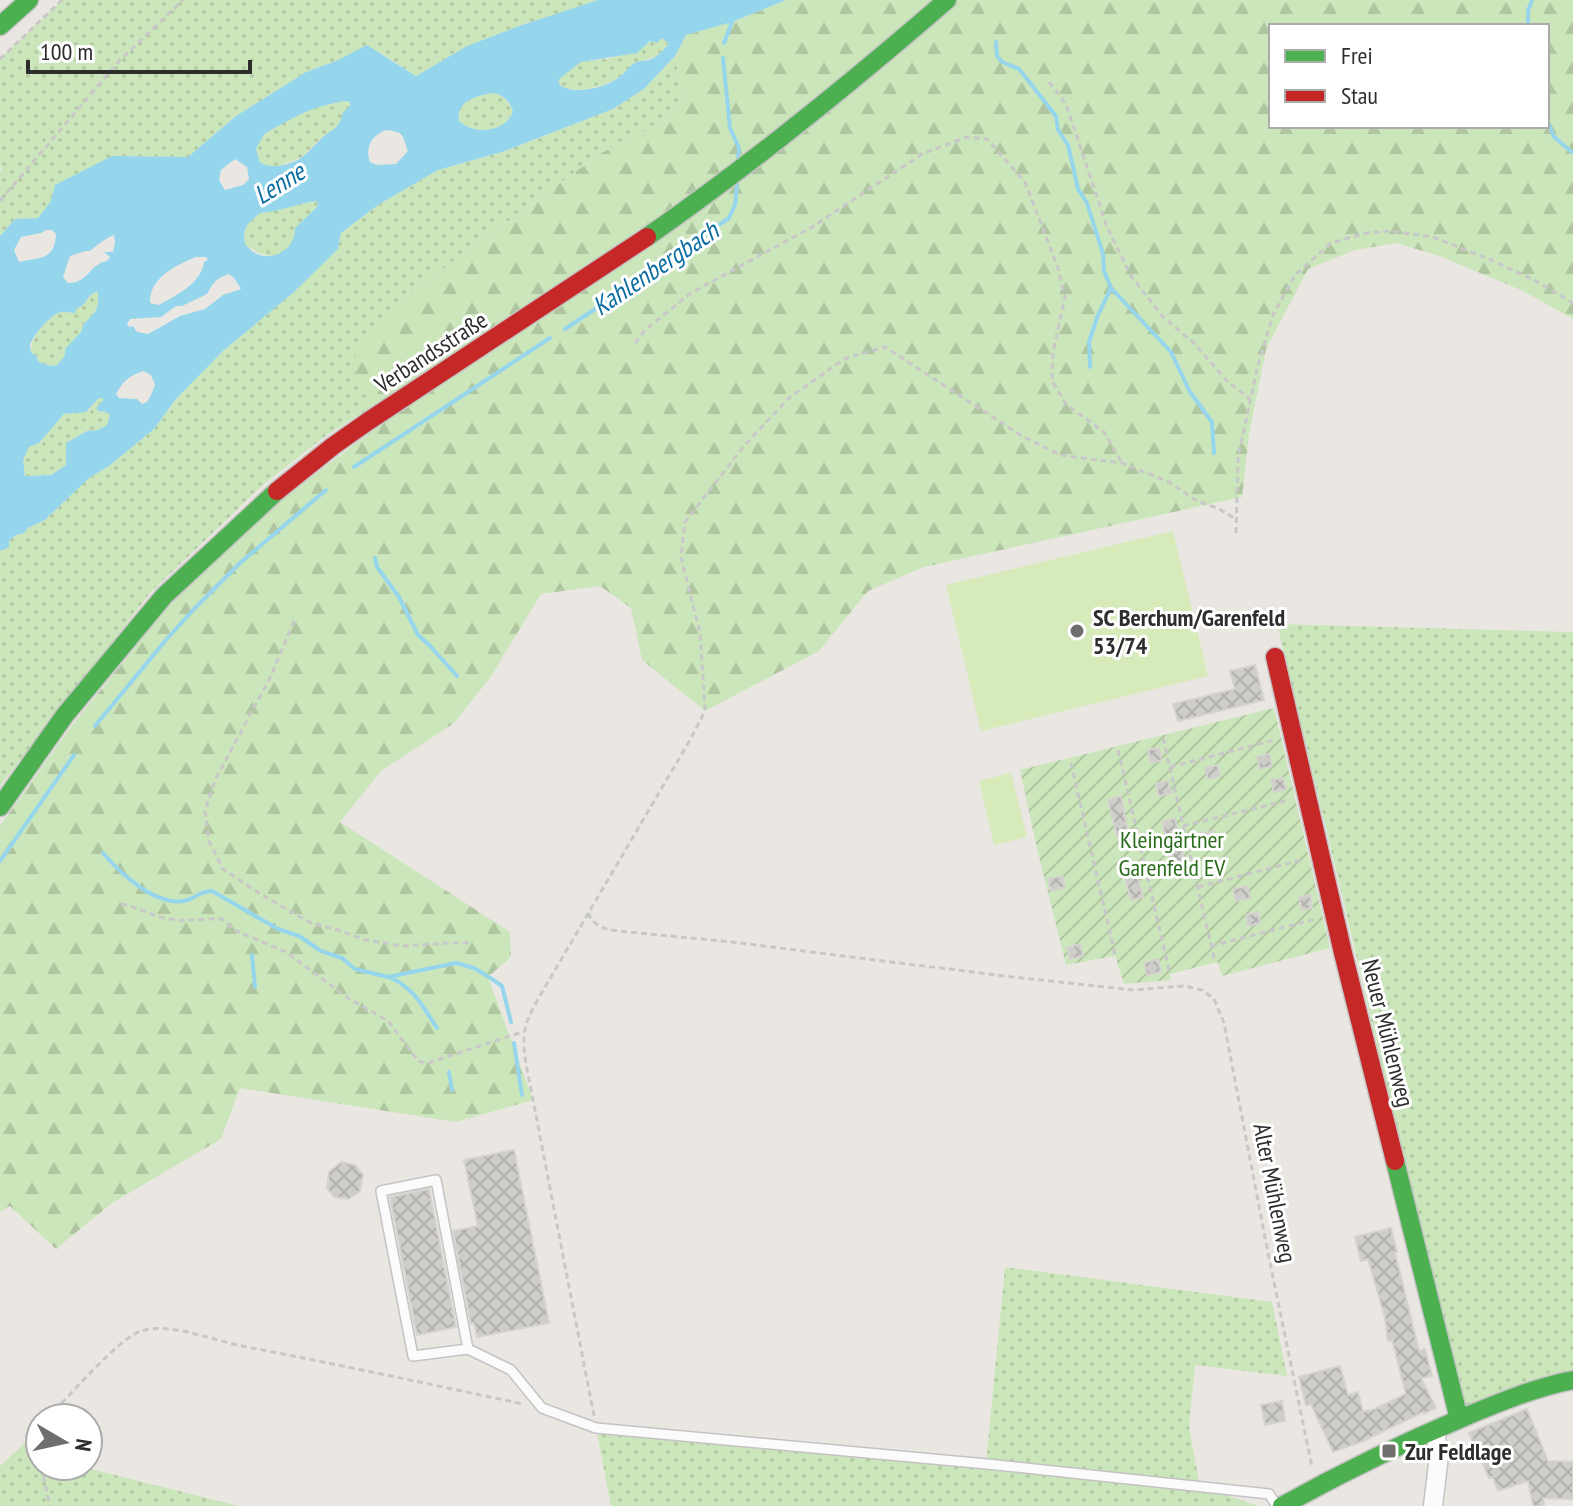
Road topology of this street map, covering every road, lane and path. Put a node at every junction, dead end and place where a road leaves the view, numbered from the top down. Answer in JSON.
{"nodes":[{"id":1,"x":29,"y":0,"type":"edge"},
{"id":2,"x":62,"y":0,"type":"edge"},
{"id":3,"x":183,"y":0,"type":"edge"},
{"id":4,"x":947,"y":0,"type":"edge"},
{"id":5,"x":0,"y":26,"type":"edge"},
{"id":6,"x":0,"y":59,"type":"edge"},
{"id":7,"x":1049,"y":82,"type":"dead end"},
{"id":8,"x":0,"y":201,"type":"edge"},
{"id":9,"x":1573,"y":303,"type":"edge"},
{"id":10,"x":635,"y":343,"type":"dead end"},
{"id":11,"x":1251,"y":400,"type":"junction"},
{"id":12,"x":1122,"y":463,"type":"junction"},
{"id":13,"x":1236,"y":519,"type":"junction"},
{"id":14,"x":1236,"y":533,"type":"dead end"},
{"id":15,"x":294,"y":621,"type":"dead end"},
{"id":16,"x":1275,"y":657,"type":"dead end"},
{"id":17,"x":1294,"y":735,"type":"junction"},
{"id":18,"x":1163,"y":738,"type":"dead end"},
{"id":19,"x":1118,"y":750,"type":"dead end"},
{"id":20,"x":1071,"y":763,"type":"dead end"},
{"id":21,"x":1170,"y":767,"type":"junction"},
{"id":22,"x":1307,"y":796,"type":"junction"},
{"id":23,"x":0,"y":807,"type":"edge"},
{"id":24,"x":1183,"y":826,"type":"junction"},
{"id":25,"x":1321,"y":855,"type":"junction"},
{"id":26,"x":1198,"y":887,"type":"junction"},
{"id":27,"x":121,"y":904,"type":"dead end"},
{"id":28,"x":588,"y":913,"type":"junction"},
{"id":29,"x":1334,"y":914,"type":"junction"},
{"id":30,"x":470,"y":943,"type":"dead end"},
{"id":31,"x":1211,"y":946,"type":"junction"},
{"id":32,"x":1115,"y":955,"type":"dead end"},
{"id":33,"x":1215,"y":962,"type":"dead end"},
{"id":34,"x":1170,"y":974,"type":"dead end"},
{"id":35,"x":525,"y":1031,"type":"junction"},
{"id":36,"x":468,"y":1349,"type":"junction"},
{"id":37,"x":1573,"y":1380,"type":"edge"},
{"id":38,"x":64,"y":1402,"type":"edge"},
{"id":39,"x":542,"y":1408,"type":"junction"},
{"id":40,"x":1459,"y":1419,"type":"junction"},
{"id":41,"x":596,"y":1428,"type":"junction"},
{"id":42,"x":1435,"y":1430,"type":"junction"},
{"id":43,"x":45,"y":1482,"type":"edge"},
{"id":44,"x":1320,"y":1485,"type":"junction"},
{"id":45,"x":50,"y":1506,"type":"edge"},
{"id":46,"x":1279,"y":1506,"type":"edge"},
{"id":47,"x":1433,"y":1506,"type":"edge"}],
"edges":[{"from":1,"to":5,"type":"main road"},
{"from":2,"to":6,"type":"path"},
{"from":3,"to":8,"type":"path"},
{"from":4,"to":23,"type":"main road","name":"Verbandsstraße"},
{"from":7,"to":11,"type":"path"},
{"from":9,"to":11,"type":"path"},
{"from":10,"to":12,"type":"path"},
{"from":11,"to":13,"type":"path"},
{"from":12,"to":13,"type":"path"},
{"from":12,"to":28,"type":"path"},
{"from":13,"to":14,"type":"path"},
{"from":15,"to":30,"type":"path"},
{"from":16,"to":17,"type":"main road","name":"Neuer Mühlenweg"},
{"from":17,"to":21,"type":"path"},
{"from":17,"to":22,"type":"main road","name":"Neuer Mühlenweg"},
{"from":18,"to":21,"type":"path"},
{"from":19,"to":34,"type":"path"},
{"from":20,"to":32,"type":"path"},
{"from":21,"to":24,"type":"path"},
{"from":22,"to":24,"type":"path"},
{"from":22,"to":25,"type":"main road","name":"Neuer Mühlenweg"},
{"from":24,"to":26,"type":"path"},
{"from":25,"to":26,"type":"path"},
{"from":25,"to":29,"type":"main road","name":"Neuer Mühlenweg"},
{"from":26,"to":31,"type":"path"},
{"from":27,"to":35,"type":"path"},
{"from":28,"to":35,"type":"path"},
{"from":28,"to":44,"type":"path","name":"Alter Mühlenweg"},
{"from":29,"to":31,"type":"path"},
{"from":29,"to":40,"type":"main road","name":"Neuer Mühlenweg"},
{"from":31,"to":33,"type":"path"},
{"from":35,"to":41,"type":"path"},
{"from":36,"to":36,"type":"lane"},
{"from":36,"to":39,"type":"lane"},
{"from":37,"to":40,"type":"main road"},
{"from":38,"to":39,"type":"path"},
{"from":39,"to":41,"type":"lane"},
{"from":40,"to":42,"type":"main road"},
{"from":41,"to":46,"type":"lane"},
{"from":42,"to":44,"type":"main road"},
{"from":42,"to":47,"type":"street"},
{"from":43,"to":45,"type":"path"},
{"from":44,"to":46,"type":"main road"}]}
